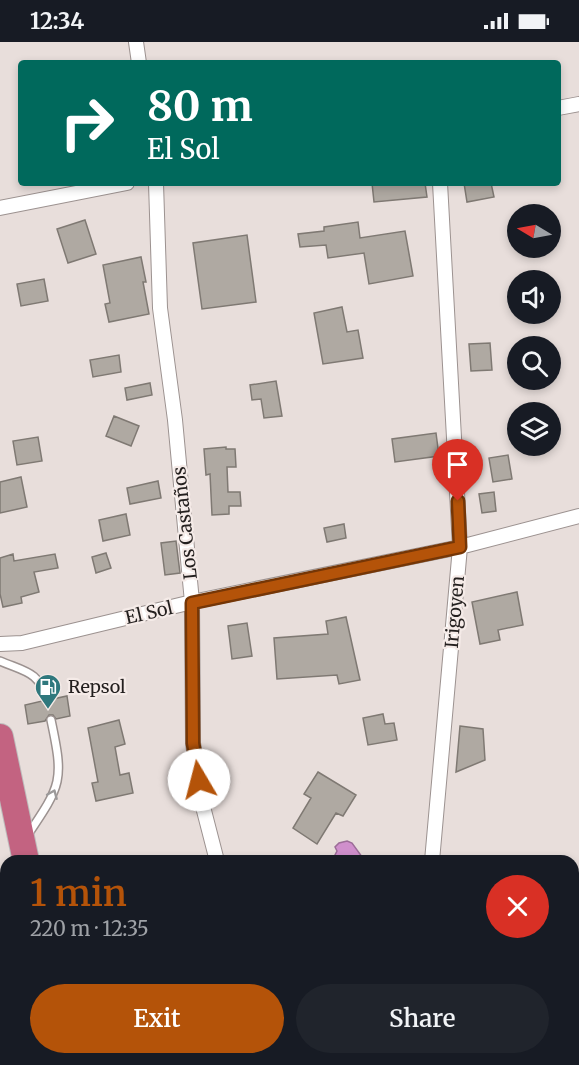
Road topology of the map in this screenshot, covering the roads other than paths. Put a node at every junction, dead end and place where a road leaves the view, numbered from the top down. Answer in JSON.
{"nodes":[{"id":1,"x":136,"y":42,"type":"edge"},
{"id":2,"x":139,"y":60,"type":"edge"},
{"id":3,"x":579,"y":104,"type":"edge"},
{"id":4,"x":561,"y":107,"type":"edge"},
{"id":5,"x":112,"y":186,"type":"edge"},
{"id":6,"x":156,"y":186,"type":"edge"},
{"id":7,"x":440,"y":186,"type":"edge"},
{"id":8,"x":0,"y":208,"type":"edge"},
{"id":9,"x":579,"y":516,"type":"edge"},
{"id":10,"x":460,"y":547,"type":"junction"},
{"id":11,"x":192,"y":603,"type":"junction"},
{"id":12,"x":0,"y":644,"type":"edge"},
{"id":13,"x":0,"y":660,"type":"edge"},
{"id":14,"x":48,"y":700,"type":"dead end"},
{"id":15,"x":51,"y":720,"type":"dead end"},
{"id":16,"x":0,"y":737,"type":"edge"},
{"id":17,"x":24,"y":852,"type":"edge"},
{"id":18,"x":215,"y":855,"type":"edge"},
{"id":19,"x":433,"y":855,"type":"edge"}],
"edges":[{"from":1,"to":2,"type":"street"},
{"from":3,"to":4,"type":"street"},
{"from":5,"to":8,"type":"street"},
{"from":6,"to":11,"type":"street","name":"Los Castaños"},
{"from":7,"to":10,"type":"street","name":"Irigoyen"},
{"from":9,"to":10,"type":"street","name":"El Sol"},
{"from":10,"to":11,"type":"street","name":"El Sol"},
{"from":10,"to":19,"type":"street","name":"Irigoyen"},
{"from":11,"to":12,"type":"street","name":"El Sol"},
{"from":11,"to":18,"type":"street","name":"Los Castaños"},
{"from":13,"to":14,"type":"lane"},
{"from":17,"to":15,"type":"lane","one_way":true},
{"from":16,"to":17,"type":"highway"}]}
